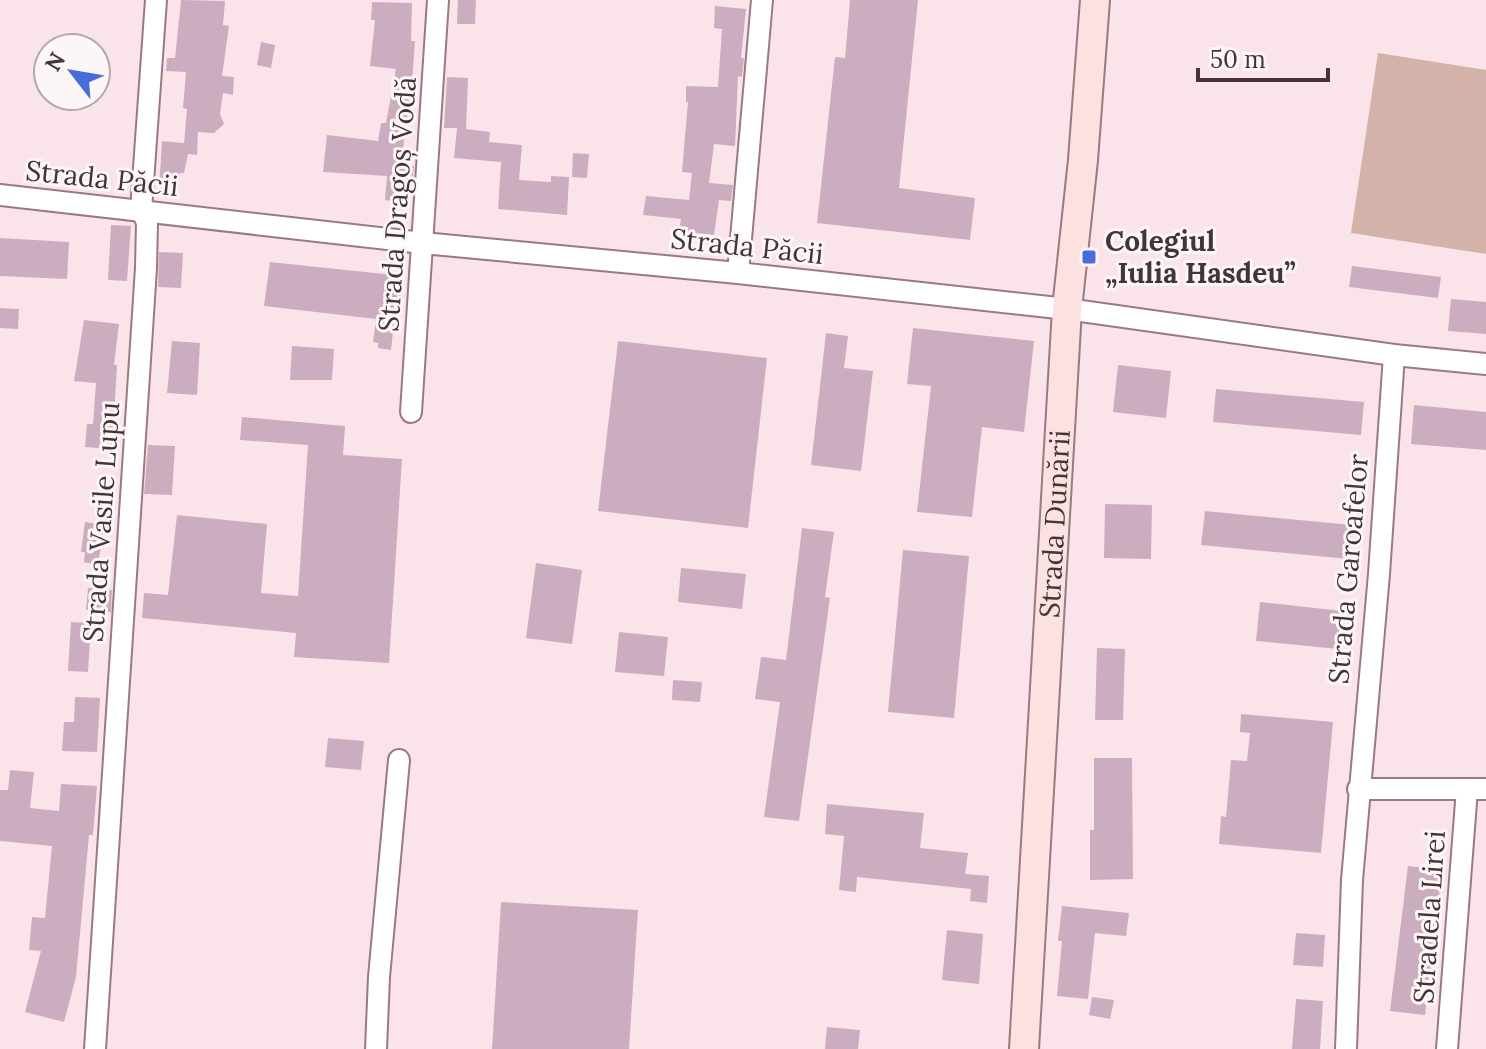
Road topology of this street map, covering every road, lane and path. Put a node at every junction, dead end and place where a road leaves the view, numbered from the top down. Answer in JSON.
{"nodes":[{"id":1,"x":156,"y":0,"type":"edge"},
{"id":2,"x":438,"y":0,"type":"edge"},
{"id":3,"x":762,"y":0,"type":"edge"},
{"id":4,"x":1095,"y":0,"type":"edge"},
{"id":5,"x":0,"y":195,"type":"edge"},
{"id":6,"x":141,"y":210,"type":"junction"},
{"id":7,"x":423,"y":243,"type":"junction"},
{"id":8,"x":738,"y":273,"type":"junction"},
{"id":9,"x":1067,"y":309,"type":"junction"},
{"id":10,"x":1394,"y":355,"type":"junction"},
{"id":11,"x":1486,"y":364,"type":"edge"},
{"id":12,"x":411,"y":412,"type":"dead end"},
{"id":13,"x":399,"y":760,"type":"dead end"},
{"id":14,"x":1358,"y":789,"type":"junction"},
{"id":15,"x":1477,"y":789,"type":"edge"},
{"id":16,"x":95,"y":1049,"type":"edge"},
{"id":17,"x":376,"y":1049,"type":"edge"},
{"id":18,"x":1024,"y":1049,"type":"edge"},
{"id":19,"x":1346,"y":1049,"type":"edge"},
{"id":20,"x":1447,"y":1049,"type":"edge"}],
"edges":[{"from":1,"to":6,"type":"street","name":"Strada Vasile Lupu"},
{"from":2,"to":7,"type":"street","name":"Strada Dragoș Vodă"},
{"from":3,"to":8,"type":"street"},
{"from":4,"to":9,"type":"main road","name":"Strada Dunării"},
{"from":5,"to":6,"type":"street","name":"Strada Păcii"},
{"from":6,"to":7,"type":"street","name":"Strada Păcii"},
{"from":6,"to":16,"type":"street","name":"Strada Vasile Lupu"},
{"from":7,"to":8,"type":"street","name":"Strada Păcii"},
{"from":7,"to":12,"type":"street","name":"Strada Dragoș Vodă"},
{"from":8,"to":9,"type":"street","name":"Strada Păcii"},
{"from":9,"to":10,"type":"street","name":"Strada Păcii"},
{"from":9,"to":18,"type":"main road","name":"Strada Dunării"},
{"from":10,"to":11,"type":"street","name":"Strada Păcii"},
{"from":10,"to":14,"type":"street","name":"Strada Garoafelor"},
{"from":13,"to":17,"type":"street"},
{"from":14,"to":15,"type":"street"},
{"from":14,"to":19,"type":"street","name":"Strada Garoafelor"},
{"from":15,"to":20,"type":"street","name":"Stradela Lirei"}]}
